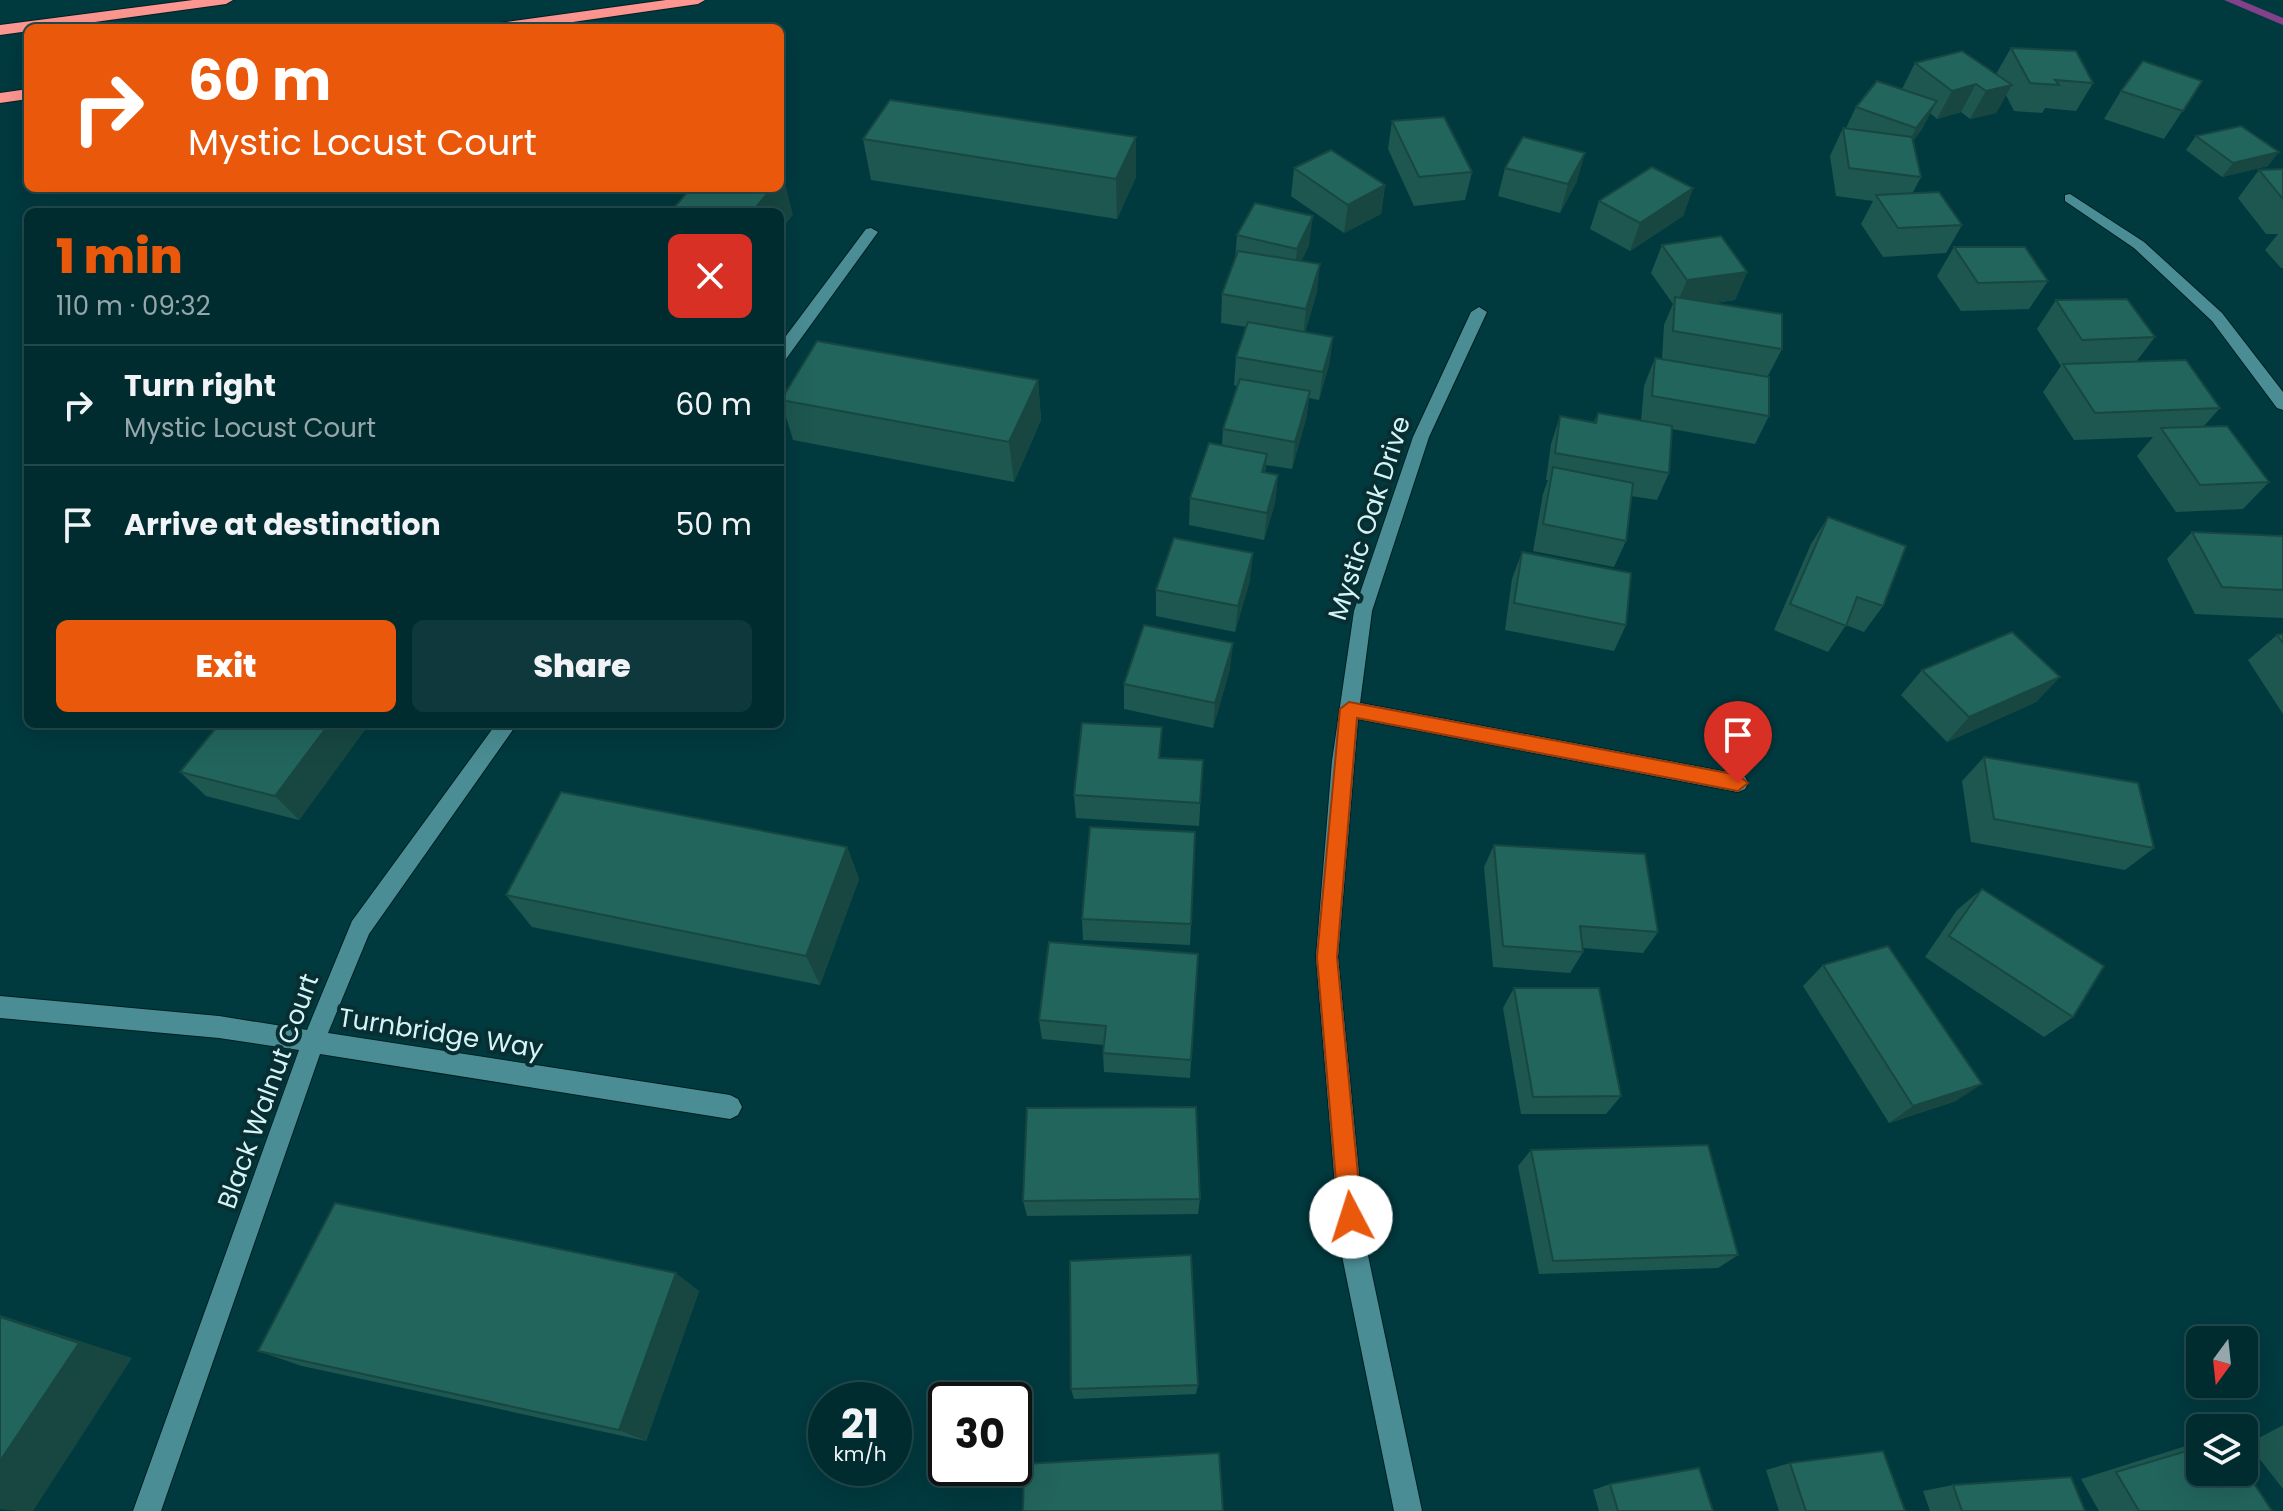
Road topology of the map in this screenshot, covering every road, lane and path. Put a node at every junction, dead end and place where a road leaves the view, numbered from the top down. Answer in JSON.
{"nodes":[{"id":1,"x":226,"y":0,"type":"edge"},
{"id":2,"x":698,"y":0,"type":"edge"},
{"id":3,"x":45,"y":24,"type":"edge"},
{"id":4,"x":527,"y":24,"type":"edge"},
{"id":5,"x":24,"y":27,"type":"edge"},
{"id":6,"x":0,"y":30,"type":"edge"},
{"id":7,"x":24,"y":95,"type":"edge"},
{"id":8,"x":0,"y":98,"type":"edge"},
{"id":9,"x":2070,"y":198,"type":"dead end"},
{"id":10,"x":871,"y":232,"type":"dead end"},
{"id":11,"x":1479,"y":312,"type":"dead end"},
{"id":12,"x":784,"y":350,"type":"edge"},
{"id":13,"x":2283,"y":404,"type":"edge"},
{"id":14,"x":1349,"y":709,"type":"junction"},
{"id":15,"x":504,"y":728,"type":"edge"},
{"id":16,"x":1738,"y":783,"type":"dead end"},
{"id":17,"x":0,"y":1007,"type":"edge"},
{"id":18,"x":313,"y":1042,"type":"junction"},
{"id":19,"x":730,"y":1107,"type":"dead end"},
{"id":20,"x":147,"y":1511,"type":"edge"},
{"id":21,"x":1408,"y":1511,"type":"edge"}],
"edges":[{"from":1,"to":3,"type":"highway"},
{"from":2,"to":4,"type":"highway"},
{"from":5,"to":6,"type":"highway"},
{"from":7,"to":8,"type":"highway"},
{"from":9,"to":13,"type":"street"},
{"from":10,"to":12,"type":"street"},
{"from":11,"to":14,"type":"street","name":"Mystic Oak Drive"},
{"from":14,"to":16,"type":"street"},
{"from":14,"to":21,"type":"street","name":"Mystic Oak Drive"},
{"from":15,"to":18,"type":"street","name":"Black Walnut Court"},
{"from":17,"to":18,"type":"street","name":"Turnbridge Way"},
{"from":18,"to":19,"type":"street","name":"Turnbridge Way"},
{"from":18,"to":20,"type":"street","name":"Black Walnut Court"}]}
